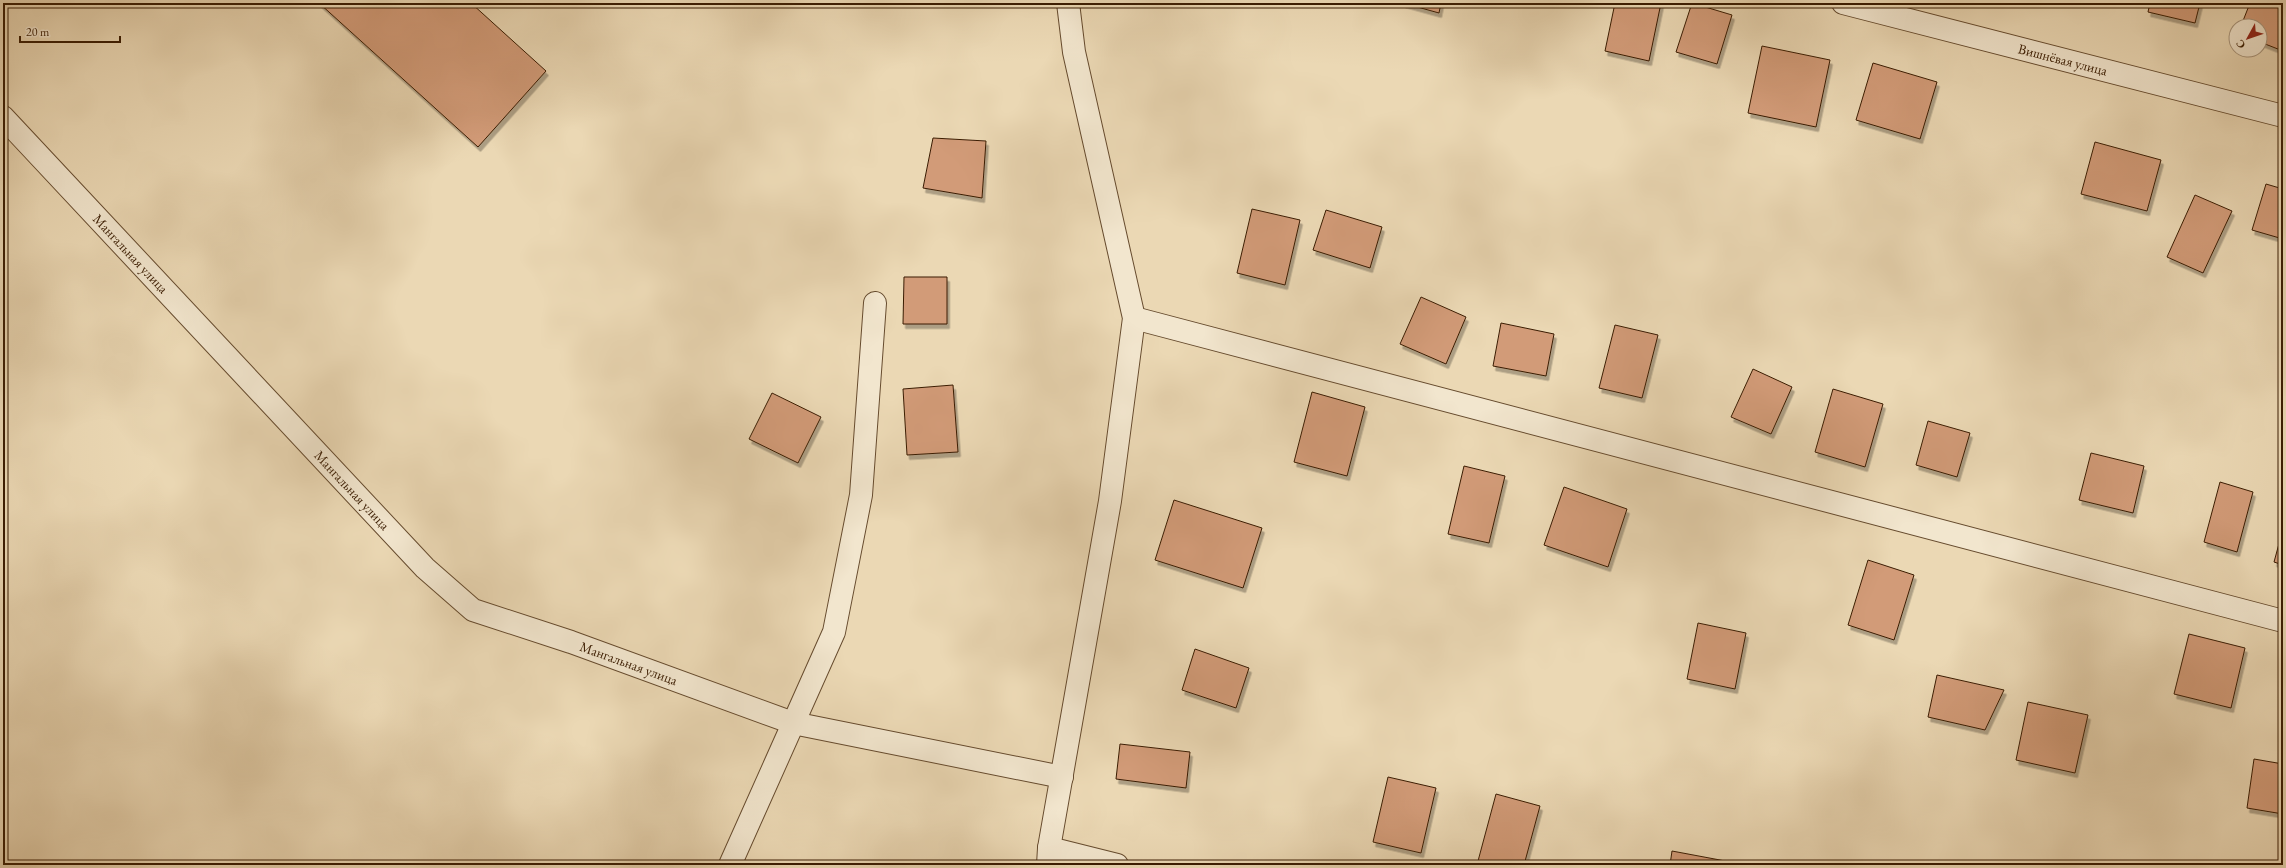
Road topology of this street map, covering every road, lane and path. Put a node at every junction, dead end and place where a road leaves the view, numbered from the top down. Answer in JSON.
{"nodes":[{"id":1,"x":1068,"y":3,"type":"edge"},
{"id":2,"x":1843,"y":3,"type":"edge"},
{"id":3,"x":2283,"y":116,"type":"edge"},
{"id":4,"x":3,"y":117,"type":"edge"},
{"id":5,"x":876,"y":303,"type":"dead end"},
{"id":6,"x":1134,"y":318,"type":"junction"},
{"id":7,"x":2283,"y":621,"type":"edge"},
{"id":8,"x":793,"y":723,"type":"junction"},
{"id":9,"x":1062,"y":777,"type":"junction"},
{"id":10,"x":1049,"y":857,"type":"edge"},
{"id":11,"x":730,"y":865,"type":"edge"},
{"id":12,"x":1117,"y":865,"type":"edge"}],
"edges":[{"from":1,"to":6,"type":"street"},
{"from":2,"to":3,"type":"street","name":"Вишнёвая улица"},
{"from":4,"to":8,"type":"street","name":"Мангальная улица"},
{"from":5,"to":8,"type":"street"},
{"from":6,"to":7,"type":"street"},
{"from":6,"to":9,"type":"street"},
{"from":8,"to":9,"type":"street","name":"Мангальная улица"},
{"from":8,"to":11,"type":"street"},
{"from":9,"to":10,"type":"street"},
{"from":10,"to":12,"type":"street"}]}
